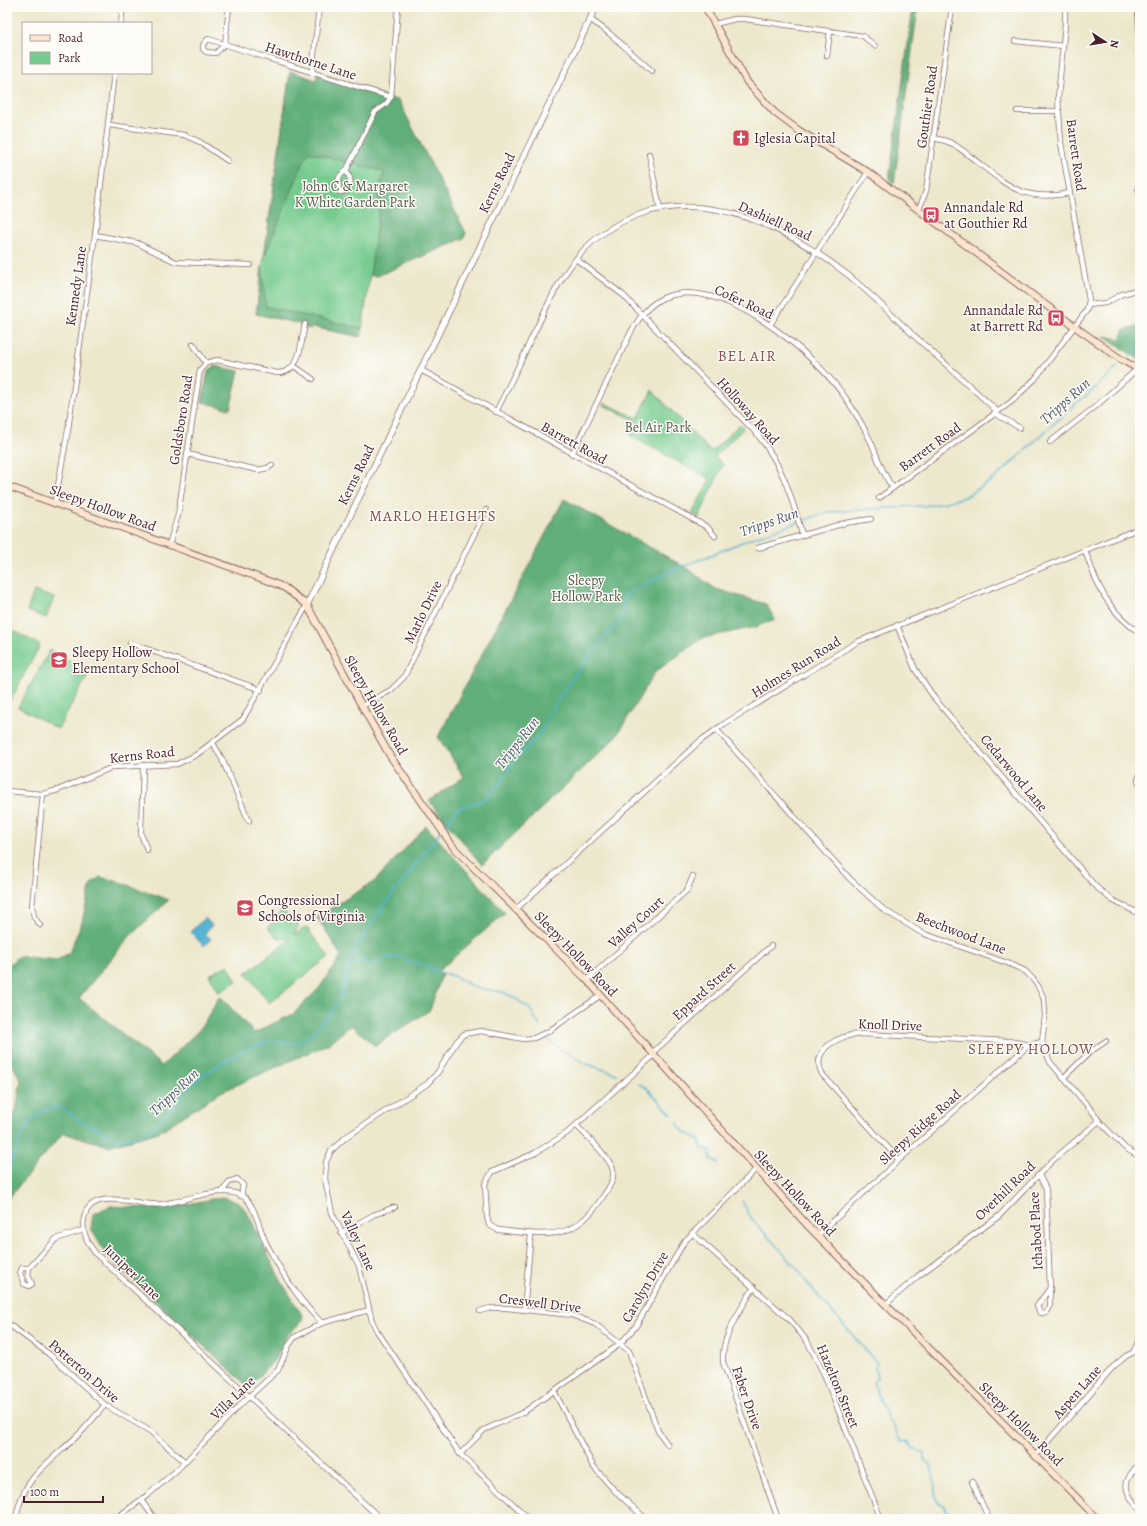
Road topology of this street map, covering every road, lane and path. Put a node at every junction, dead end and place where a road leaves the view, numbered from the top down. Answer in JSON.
{"nodes":[{"id":1,"x":123,"y":7,"type":"edge"},
{"id":2,"x":229,"y":7,"type":"edge"},
{"id":3,"x":319,"y":7,"type":"edge"},
{"id":4,"x":398,"y":7,"type":"edge"},
{"id":5,"x":596,"y":7,"type":"edge"},
{"id":6,"x":705,"y":7,"type":"edge"},
{"id":7,"x":952,"y":7,"type":"edge"},
{"id":8,"x":1064,"y":7,"type":"edge"},
{"id":9,"x":1138,"y":7,"type":"edge"},
{"id":10,"x":590,"y":19,"type":"junction"},
{"id":11,"x":120,"y":22,"type":"edge"},
{"id":12,"x":715,"y":24,"type":"junction"},
{"id":13,"x":830,"y":31,"type":"junction"},
{"id":14,"x":1014,"y":41,"type":"dead end"},
{"id":15,"x":875,"y":46,"type":"dead end"},
{"id":16,"x":1063,"y":46,"type":"junction"},
{"id":17,"x":827,"y":56,"type":"dead end"},
{"id":18,"x":1140,"y":56,"type":"edge"},
{"id":19,"x":652,"y":71,"type":"dead end"},
{"id":20,"x":312,"y":73,"type":"junction"},
{"id":21,"x":114,"y":74,"type":"edge"},
{"id":22,"x":391,"y":97,"type":"junction"},
{"id":23,"x":1058,"y":111,"type":"junction"},
{"id":24,"x":1017,"y":112,"type":"dead end"},
{"id":25,"x":109,"y":125,"type":"junction"},
{"id":26,"x":933,"y":138,"type":"junction"},
{"id":27,"x":649,"y":154,"type":"dead end"},
{"id":28,"x":228,"y":161,"type":"dead end"},
{"id":29,"x":346,"y":170,"type":"dead end"},
{"id":30,"x":868,"y":172,"type":"junction"},
{"id":31,"x":1140,"y":180,"type":"edge"},
{"id":32,"x":1070,"y":193,"type":"junction"},
{"id":33,"x":1140,"y":196,"type":"edge"},
{"id":34,"x":660,"y":209,"type":"junction"},
{"id":35,"x":919,"y":209,"type":"junction"},
{"id":36,"x":95,"y":235,"type":"junction"},
{"id":37,"x":816,"y":252,"type":"junction"},
{"id":38,"x":576,"y":258,"type":"junction"},
{"id":39,"x":250,"y":265,"type":"dead end"},
{"id":40,"x":1140,"y":289,"type":"edge"},
{"id":41,"x":1088,"y":305,"type":"junction"},
{"id":42,"x":642,"y":314,"type":"junction"},
{"id":43,"x":305,"y":324,"type":"dead end"},
{"id":44,"x":770,"y":325,"type":"junction"},
{"id":45,"x":1074,"y":326,"type":"junction"},
{"id":46,"x":193,"y":344,"type":"dead end"},
{"id":47,"x":206,"y":363,"type":"junction"},
{"id":48,"x":294,"y":366,"type":"junction"},
{"id":49,"x":1139,"y":369,"type":"edge"},
{"id":50,"x":421,"y":370,"type":"junction"},
{"id":51,"x":312,"y":379,"type":"dead end"},
{"id":52,"x":496,"y":412,"type":"junction"},
{"id":53,"x":995,"y":412,"type":"junction"},
{"id":54,"x":1020,"y":428,"type":"dead end"},
{"id":55,"x":1050,"y":442,"type":"dead end"},
{"id":56,"x":187,"y":454,"type":"junction"},
{"id":57,"x":572,"y":454,"type":"junction"},
{"id":58,"x":272,"y":465,"type":"dead end"},
{"id":59,"x":7,"y":486,"type":"edge"},
{"id":60,"x":893,"y":488,"type":"junction"},
{"id":61,"x":879,"y":498,"type":"dead end"},
{"id":62,"x":55,"y":502,"type":"junction"},
{"id":63,"x":486,"y":510,"type":"dead end"},
{"id":64,"x":871,"y":519,"type":"dead end"},
{"id":65,"x":1140,"y":528,"type":"edge"},
{"id":66,"x":801,"y":532,"type":"junction"},
{"id":67,"x":715,"y":536,"type":"dead end"},
{"id":68,"x":169,"y":545,"type":"junction"},
{"id":69,"x":758,"y":548,"type":"dead end"},
{"id":70,"x":1085,"y":550,"type":"junction"},
{"id":71,"x":307,"y":605,"type":"junction"},
{"id":72,"x":897,"y":625,"type":"junction"},
{"id":73,"x":1140,"y":632,"type":"edge"},
{"id":74,"x":130,"y":642,"type":"dead end"},
{"id":75,"x":261,"y":690,"type":"junction"},
{"id":76,"x":362,"y":706,"type":"junction"},
{"id":77,"x":716,"y":729,"type":"junction"},
{"id":78,"x":213,"y":743,"type":"junction"},
{"id":79,"x":143,"y":765,"type":"junction"},
{"id":80,"x":1140,"y":774,"type":"edge"},
{"id":81,"x":1140,"y":786,"type":"edge"},
{"id":82,"x":7,"y":791,"type":"edge"},
{"id":83,"x":43,"y":794,"type":"junction"},
{"id":84,"x":249,"y":821,"type":"dead end"},
{"id":85,"x":147,"y":850,"type":"dead end"},
{"id":86,"x":694,"y":876,"type":"dead end"},
{"id":87,"x":515,"y":910,"type":"junction"},
{"id":88,"x":1140,"y":914,"type":"edge"},
{"id":89,"x":40,"y":924,"type":"dead end"},
{"id":90,"x":771,"y":946,"type":"dead end"},
{"id":91,"x":587,"y":980,"type":"junction"},
{"id":92,"x":601,"y":995,"type":"junction"},
{"id":93,"x":1106,"y":1041,"type":"dead end"},
{"id":94,"x":1042,"y":1042,"type":"junction"},
{"id":95,"x":1029,"y":1045,"type":"junction"},
{"id":96,"x":653,"y":1054,"type":"junction"},
{"id":97,"x":1063,"y":1078,"type":"junction"},
{"id":98,"x":1099,"y":1121,"type":"junction"},
{"id":99,"x":576,"y":1125,"type":"junction"},
{"id":100,"x":1140,"y":1158,"type":"edge"},
{"id":101,"x":899,"y":1160,"type":"junction"},
{"id":102,"x":756,"y":1169,"type":"junction"},
{"id":103,"x":1140,"y":1169,"type":"edge"},
{"id":104,"x":1039,"y":1174,"type":"junction"},
{"id":105,"x":222,"y":1192,"type":"junction"},
{"id":106,"x":241,"y":1196,"type":"junction"},
{"id":107,"x":395,"y":1207,"type":"dead end"},
{"id":108,"x":83,"y":1230,"type":"junction"},
{"id":109,"x":341,"y":1233,"type":"junction"},
{"id":110,"x":692,"y":1233,"type":"junction"},
{"id":111,"x":531,"y":1234,"type":"junction"},
{"id":112,"x":818,"y":1236,"type":"junction"},
{"id":113,"x":29,"y":1268,"type":"dead end"},
{"id":114,"x":754,"y":1287,"type":"junction"},
{"id":115,"x":1050,"y":1288,"type":"junction"},
{"id":116,"x":886,"y":1304,"type":"junction"},
{"id":117,"x":369,"y":1310,"type":"junction"},
{"id":118,"x":524,"y":1310,"type":"junction"},
{"id":119,"x":480,"y":1311,"type":"dead end"},
{"id":120,"x":322,"y":1323,"type":"junction"},
{"id":121,"x":7,"y":1324,"type":"edge"},
{"id":122,"x":1140,"y":1337,"type":"edge"},
{"id":123,"x":620,"y":1344,"type":"junction"},
{"id":124,"x":1140,"y":1349,"type":"edge"},
{"id":125,"x":1134,"y":1351,"type":"junction"},
{"id":126,"x":554,"y":1391,"type":"junction"},
{"id":127,"x":250,"y":1397,"type":"junction"},
{"id":128,"x":104,"y":1405,"type":"junction"},
{"id":129,"x":668,"y":1445,"type":"dead end"},
{"id":130,"x":460,"y":1454,"type":"junction"},
{"id":131,"x":1035,"y":1456,"type":"junction"},
{"id":132,"x":185,"y":1462,"type":"junction"},
{"id":133,"x":1140,"y":1463,"type":"edge"},
{"id":134,"x":972,"y":1482,"type":"dead end"},
{"id":135,"x":141,"y":1500,"type":"junction"},
{"id":136,"x":1140,"y":1509,"type":"edge"},
{"id":137,"x":16,"y":1519,"type":"edge"},
{"id":138,"x":114,"y":1519,"type":"edge"},
{"id":139,"x":155,"y":1519,"type":"edge"},
{"id":140,"x":381,"y":1519,"type":"edge"},
{"id":141,"x":530,"y":1519,"type":"edge"},
{"id":142,"x":646,"y":1519,"type":"edge"},
{"id":143,"x":778,"y":1519,"type":"edge"},
{"id":144,"x":881,"y":1519,"type":"edge"},
{"id":145,"x":989,"y":1519,"type":"edge"},
{"id":146,"x":1098,"y":1519,"type":"edge"}],
"edges":[{"from":1,"to":11,"type":"street"},
{"from":2,"to":20,"type":"street","name":"Hawthorne Lane"},
{"from":3,"to":20,"type":"street"},
{"from":4,"to":22,"type":"street"},
{"from":5,"to":10,"type":"street","name":"Kerns Road"},
{"from":6,"to":12,"type":"main road"},
{"from":7,"to":26,"type":"street","name":"Gouthier Road"},
{"from":8,"to":16,"type":"street","name":"Barrett Road"},
{"from":9,"to":18,"type":"street"},
{"from":10,"to":19,"type":"street"},
{"from":10,"to":50,"type":"street","name":"Kerns Road"},
{"from":12,"to":13,"type":"street"},
{"from":12,"to":30,"type":"main road"},
{"from":13,"to":15,"type":"street"},
{"from":13,"to":17,"type":"street"},
{"from":14,"to":16,"type":"street"},
{"from":16,"to":23,"type":"street","name":"Barrett Road"},
{"from":20,"to":22,"type":"street","name":"Hawthorne Lane"},
{"from":21,"to":25,"type":"street","name":"Kennedy Lane"},
{"from":22,"to":29,"type":"street"},
{"from":23,"to":24,"type":"street"},
{"from":23,"to":32,"type":"street","name":"Barrett Road"},
{"from":25,"to":28,"type":"street"},
{"from":25,"to":36,"type":"street","name":"Kennedy Lane"},
{"from":26,"to":32,"type":"street"},
{"from":26,"to":35,"type":"street","name":"Gouthier Road"},
{"from":27,"to":34,"type":"street"},
{"from":30,"to":35,"type":"main road"},
{"from":30,"to":37,"type":"street"},
{"from":31,"to":33,"type":"street"},
{"from":32,"to":41,"type":"street","name":"Barrett Road"},
{"from":34,"to":37,"type":"street","name":"Dashiell Road"},
{"from":34,"to":38,"type":"street","name":"Dashiell Road"},
{"from":35,"to":45,"type":"main road"},
{"from":36,"to":39,"type":"street"},
{"from":36,"to":62,"type":"street","name":"Kennedy Lane"},
{"from":37,"to":44,"type":"street"},
{"from":37,"to":53,"type":"street","name":"Dashiell Road"},
{"from":38,"to":42,"type":"street","name":"Holloway Road"},
{"from":38,"to":52,"type":"street","name":"Dashiell Road"},
{"from":40,"to":41,"type":"street"},
{"from":41,"to":45,"type":"street","name":"Barrett Road"},
{"from":42,"to":44,"type":"street","name":"Cofer Road"},
{"from":42,"to":57,"type":"street","name":"Cofer Road"},
{"from":42,"to":66,"type":"street","name":"Holloway Road"},
{"from":43,"to":48,"type":"street"},
{"from":44,"to":60,"type":"street","name":"Cofer Road"},
{"from":45,"to":49,"type":"main road"},
{"from":45,"to":53,"type":"street","name":"Barrett Road"},
{"from":46,"to":47,"type":"street"},
{"from":47,"to":48,"type":"street","name":"Goldsboro Road"},
{"from":47,"to":56,"type":"street","name":"Goldsboro Road"},
{"from":48,"to":51,"type":"street"},
{"from":49,"to":55,"type":"street"},
{"from":50,"to":52,"type":"street","name":"Barrett Road"},
{"from":50,"to":71,"type":"street","name":"Kerns Road"},
{"from":52,"to":57,"type":"street","name":"Barrett Road"},
{"from":53,"to":54,"type":"street","name":"Dashiell Road"},
{"from":53,"to":60,"type":"street","name":"Barrett Road"},
{"from":56,"to":58,"type":"street"},
{"from":56,"to":68,"type":"street","name":"Goldsboro Road"},
{"from":57,"to":67,"type":"street","name":"Barrett Road"},
{"from":59,"to":62,"type":"main road","name":"Sleepy Hollow Road"},
{"from":60,"to":61,"type":"street","name":"Barrett Road"},
{"from":62,"to":68,"type":"main road","name":"Sleepy Hollow Road"},
{"from":63,"to":76,"type":"street","name":"Marlo Drive"},
{"from":64,"to":66,"type":"street"},
{"from":65,"to":70,"type":"street","name":"Holmes Run Road"},
{"from":66,"to":69,"type":"street"},
{"from":68,"to":71,"type":"main road","name":"Sleepy Hollow Road"},
{"from":70,"to":72,"type":"street","name":"Holmes Run Road"},
{"from":70,"to":73,"type":"street"},
{"from":71,"to":75,"type":"street","name":"Kerns Road"},
{"from":71,"to":76,"type":"main road","name":"Sleepy Hollow Road"},
{"from":72,"to":77,"type":"street","name":"Holmes Run Road"},
{"from":72,"to":88,"type":"street","name":"Cedarwood Lane"},
{"from":74,"to":75,"type":"street"},
{"from":75,"to":78,"type":"street","name":"Kerns Road"},
{"from":76,"to":87,"type":"main road","name":"Sleepy Hollow Road"},
{"from":77,"to":87,"type":"street","name":"Holmes Run Road"},
{"from":77,"to":94,"type":"street","name":"Beechwood Lane"},
{"from":78,"to":79,"type":"street","name":"Kerns Road"},
{"from":78,"to":84,"type":"street"},
{"from":79,"to":83,"type":"street","name":"Kerns Road"},
{"from":79,"to":85,"type":"street"},
{"from":80,"to":81,"type":"street"},
{"from":82,"to":83,"type":"street","name":"Kerns Road"},
{"from":83,"to":89,"type":"street"},
{"from":86,"to":91,"type":"street","name":"Valley Court"},
{"from":87,"to":91,"type":"main road","name":"Sleepy Hollow Road"},
{"from":90,"to":96,"type":"street","name":"Eppard Street"},
{"from":91,"to":92,"type":"main road","name":"Sleepy Hollow Road"},
{"from":92,"to":96,"type":"main road","name":"Sleepy Hollow Road"},
{"from":92,"to":109,"type":"street","name":"Valley Lane"},
{"from":93,"to":97,"type":"street"},
{"from":94,"to":95,"type":"street","name":"Sleepy Ridge Road"},
{"from":94,"to":97,"type":"street","name":"Beechwood Lane"},
{"from":95,"to":101,"type":"street","name":"Sleepy Ridge Road"},
{"from":95,"to":101,"type":"street","name":"Knoll Drive"},
{"from":96,"to":99,"type":"street","name":"Eppard Street"},
{"from":96,"to":102,"type":"main road","name":"Sleepy Hollow Road"},
{"from":97,"to":98,"type":"street","name":"Beechwood Lane"},
{"from":98,"to":100,"type":"street","name":"Beechwood Lane"},
{"from":98,"to":104,"type":"street","name":"Overhill Road"},
{"from":99,"to":111,"type":"street","name":"Eppard Street"},
{"from":99,"to":111,"type":"street","name":"Eppard Street"},
{"from":100,"to":103,"type":"street"},
{"from":101,"to":112,"type":"street","name":"Sleepy Ridge Road"},
{"from":102,"to":110,"type":"street","name":"Carolyn Drive"},
{"from":102,"to":112,"type":"main road","name":"Sleepy Hollow Road"},
{"from":104,"to":115,"type":"street","name":"Ichabod Place"},
{"from":104,"to":116,"type":"street","name":"Overhill Road"},
{"from":105,"to":106,"type":"street"},
{"from":105,"to":106,"type":"street"},
{"from":105,"to":108,"type":"street"},
{"from":106,"to":120,"type":"street"},
{"from":107,"to":109,"type":"street"},
{"from":108,"to":113,"type":"street"},
{"from":108,"to":127,"type":"street","name":"Juniper Lane"},
{"from":109,"to":117,"type":"street","name":"Valley Lane"},
{"from":110,"to":114,"type":"street","name":"Hazelton Street"},
{"from":110,"to":123,"type":"street","name":"Carolyn Drive"},
{"from":111,"to":118,"type":"street"},
{"from":112,"to":116,"type":"main road","name":"Sleepy Hollow Road"},
{"from":114,"to":143,"type":"street","name":"Faber Drive"},
{"from":114,"to":144,"type":"street","name":"Hazelton Street"},
{"from":115,"to":115,"type":"street","name":"Ichabod Place"},
{"from":116,"to":131,"type":"main road","name":"Sleepy Hollow Road"},
{"from":117,"to":120,"type":"street","name":"Villa Lane"},
{"from":117,"to":130,"type":"street","name":"Valley Lane"},
{"from":118,"to":119,"type":"street","name":"Creswell Drive"},
{"from":118,"to":123,"type":"street","name":"Creswell Drive"},
{"from":120,"to":127,"type":"street","name":"Villa Lane"},
{"from":121,"to":128,"type":"street","name":"Potterton Drive"},
{"from":122,"to":125,"type":"street"},
{"from":123,"to":126,"type":"street","name":"Carolyn Drive"},
{"from":123,"to":129,"type":"street","name":"Creswell Drive"},
{"from":124,"to":125,"type":"street","name":"Aspen Lane"},
{"from":125,"to":131,"type":"street","name":"Aspen Lane"},
{"from":126,"to":130,"type":"street","name":"Carolyn Drive"},
{"from":126,"to":142,"type":"street"},
{"from":127,"to":132,"type":"street","name":"Villa Lane"},
{"from":127,"to":140,"type":"street","name":"Juniper Lane"},
{"from":128,"to":132,"type":"street","name":"Potterton Drive"},
{"from":128,"to":137,"type":"street"},
{"from":130,"to":141,"type":"street","name":"Valley Lane"},
{"from":131,"to":146,"type":"main road","name":"Sleepy Hollow Road"},
{"from":132,"to":135,"type":"street","name":"Villa Lane"},
{"from":133,"to":136,"type":"street"},
{"from":134,"to":145,"type":"street"},
{"from":135,"to":138,"type":"street","name":"Villa Lane"},
{"from":135,"to":139,"type":"street"}]}
